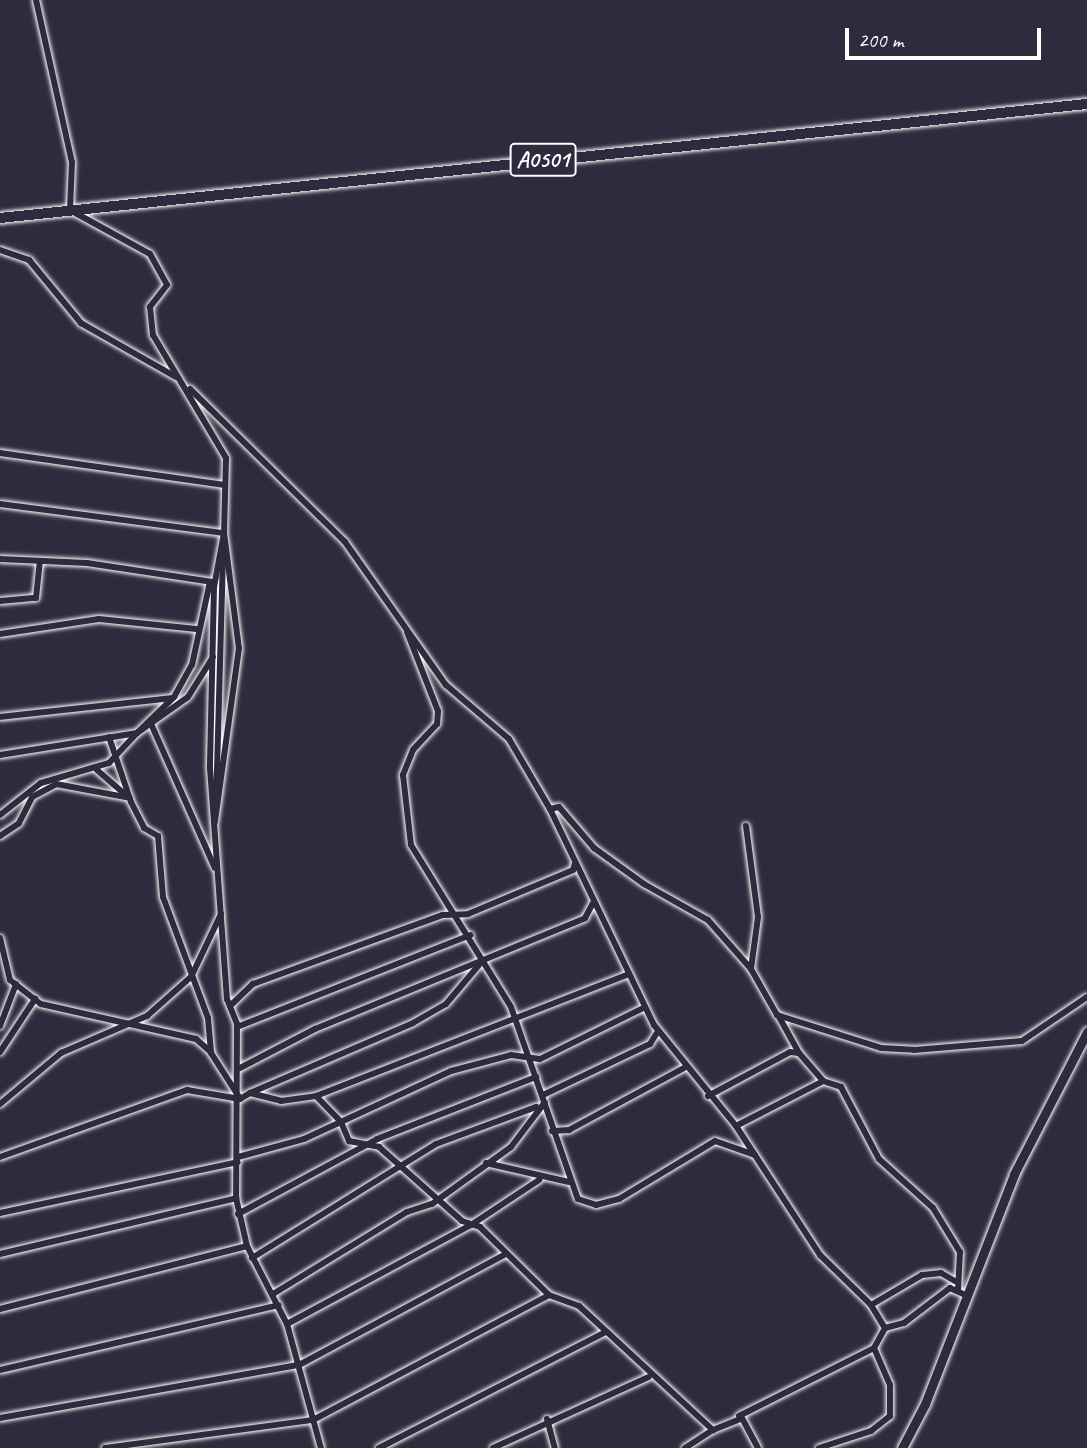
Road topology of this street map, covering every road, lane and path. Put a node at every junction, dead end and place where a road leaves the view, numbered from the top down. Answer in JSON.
{"nodes":[{"id":1,"x":36,"y":0,"type":"edge"},
{"id":2,"x":1087,"y":104,"type":"edge"},
{"id":3,"x":71,"y":210,"type":"junction"},
{"id":4,"x":0,"y":218,"type":"edge"},
{"id":5,"x":0,"y":250,"type":"edge"},
{"id":6,"x":180,"y":379,"type":"junction"},
{"id":7,"x":0,"y":453,"type":"edge"},
{"id":8,"x":225,"y":482,"type":"junction"},
{"id":9,"x":0,"y":505,"type":"edge"},
{"id":10,"x":224,"y":533,"type":"junction"},
{"id":11,"x":0,"y":559,"type":"edge"},
{"id":12,"x":40,"y":561,"type":"junction"},
{"id":13,"x":212,"y":582,"type":"junction"},
{"id":14,"x":0,"y":601,"type":"edge"},
{"id":15,"x":196,"y":629,"type":"junction"},
{"id":16,"x":407,"y":630,"type":"junction"},
{"id":17,"x":0,"y":634,"type":"edge"},
{"id":18,"x":213,"y":656,"type":"junction"},
{"id":19,"x":174,"y":697,"type":"junction"},
{"id":20,"x":0,"y":717,"type":"edge"},
{"id":21,"x":152,"y":726,"type":"junction"},
{"id":22,"x":137,"y":733,"type":"junction"},
{"id":23,"x":109,"y":737,"type":"junction"},
{"id":24,"x":0,"y":755,"type":"edge"},
{"id":25,"x":115,"y":755,"type":"junction"},
{"id":26,"x":97,"y":770,"type":"junction"},
{"id":27,"x":130,"y":798,"type":"junction"},
{"id":28,"x":550,"y":808,"type":"junction"},
{"id":29,"x":0,"y":816,"type":"edge"},
{"id":30,"x":216,"y":818,"type":"junction"},
{"id":31,"x":746,"y":826,"type":"dead end"},
{"id":32,"x":214,"y":830,"type":"junction"},
{"id":33,"x":0,"y":836,"type":"edge"},
{"id":34,"x":575,"y":862,"type":"junction"},
{"id":35,"x":219,"y":876,"type":"junction"},
{"id":36,"x":594,"y":901,"type":"junction"},
{"id":37,"x":223,"y":911,"type":"junction"},
{"id":38,"x":458,"y":915,"type":"junction"},
{"id":39,"x":470,"y":934,"type":"junction"},
{"id":40,"x":0,"y":938,"type":"edge"},
{"id":41,"x":486,"y":959,"type":"junction"},
{"id":42,"x":479,"y":965,"type":"junction"},
{"id":43,"x":751,"y":969,"type":"junction"},
{"id":44,"x":629,"y":974,"type":"junction"},
{"id":45,"x":191,"y":977,"type":"junction"},
{"id":46,"x":16,"y":984,"type":"junction"},
{"id":47,"x":1087,"y":997,"type":"edge"},
{"id":48,"x":35,"y":999,"type":"junction"},
{"id":49,"x":230,"y":1006,"type":"junction"},
{"id":50,"x":645,"y":1007,"type":"junction"},
{"id":51,"x":777,"y":1015,"type":"junction"},
{"id":52,"x":516,"y":1019,"type":"junction"},
{"id":53,"x":117,"y":1024,"type":"junction"},
{"id":54,"x":0,"y":1026,"type":"edge"},
{"id":55,"x":237,"y":1027,"type":"junction"},
{"id":56,"x":658,"y":1031,"type":"junction"},
{"id":57,"x":1087,"y":1032,"type":"edge"},
{"id":58,"x":0,"y":1052,"type":"edge"},
{"id":59,"x":211,"y":1053,"type":"junction"},
{"id":60,"x":799,"y":1053,"type":"junction"},
{"id":61,"x":528,"y":1057,"type":"junction"},
{"id":62,"x":240,"y":1068,"type":"junction"},
{"id":63,"x":684,"y":1068,"type":"junction"},
{"id":64,"x":536,"y":1077,"type":"junction"},
{"id":65,"x":823,"y":1082,"type":"junction"},
{"id":66,"x":250,"y":1093,"type":"junction"},
{"id":67,"x":316,"y":1096,"type":"junction"},
{"id":68,"x":708,"y":1096,"type":"junction"},
{"id":69,"x":240,"y":1099,"type":"junction"},
{"id":70,"x":544,"y":1099,"type":"junction"},
{"id":71,"x":0,"y":1104,"type":"edge"},
{"id":72,"x":538,"y":1107,"type":"junction"},
{"id":73,"x":341,"y":1122,"type":"junction"},
{"id":74,"x":736,"y":1126,"type":"junction"},
{"id":75,"x":552,"y":1131,"type":"junction"},
{"id":76,"x":370,"y":1146,"type":"junction"},
{"id":77,"x":755,"y":1155,"type":"junction"},
{"id":78,"x":0,"y":1157,"type":"edge"},
{"id":79,"x":238,"y":1159,"type":"junction"},
{"id":80,"x":486,"y":1163,"type":"junction"},
{"id":81,"x":398,"y":1169,"type":"junction"},
{"id":82,"x":539,"y":1180,"type":"junction"},
{"id":83,"x":569,"y":1182,"type":"junction"},
{"id":84,"x":236,"y":1198,"type":"junction"},
{"id":85,"x":437,"y":1200,"type":"junction"},
{"id":86,"x":0,"y":1213,"type":"edge"},
{"id":87,"x":238,"y":1214,"type":"junction"},
{"id":88,"x":471,"y":1226,"type":"junction"},
{"id":89,"x":247,"y":1246,"type":"junction"},
{"id":90,"x":0,"y":1254,"type":"edge"},
{"id":91,"x":506,"y":1255,"type":"junction"},
{"id":92,"x":252,"y":1258,"type":"junction"},
{"id":93,"x":955,"y":1281,"type":"junction"},
{"id":94,"x":958,"y":1289,"type":"junction"},
{"id":95,"x":273,"y":1294,"type":"junction"},
{"id":96,"x":549,"y":1295,"type":"junction"},
{"id":97,"x":968,"y":1296,"type":"junction"},
{"id":98,"x":279,"y":1305,"type":"junction"},
{"id":99,"x":872,"y":1305,"type":"junction"},
{"id":100,"x":0,"y":1309,"type":"edge"},
{"id":101,"x":287,"y":1324,"type":"junction"},
{"id":102,"x":885,"y":1328,"type":"junction"},
{"id":103,"x":606,"y":1332,"type":"junction"},
{"id":104,"x":874,"y":1348,"type":"junction"},
{"id":105,"x":299,"y":1365,"type":"junction"},
{"id":106,"x":0,"y":1370,"type":"edge"},
{"id":107,"x":649,"y":1377,"type":"junction"},
{"id":108,"x":737,"y":1417,"type":"junction"},
{"id":109,"x":0,"y":1418,"type":"edge"},
{"id":110,"x":547,"y":1419,"type":"junction"},
{"id":111,"x":313,"y":1420,"type":"junction"},
{"id":112,"x":713,"y":1430,"type":"junction"},
{"id":113,"x":105,"y":1448,"type":"edge"},
{"id":114,"x":321,"y":1448,"type":"edge"},
{"id":115,"x":379,"y":1448,"type":"edge"},
{"id":116,"x":493,"y":1448,"type":"edge"},
{"id":117,"x":555,"y":1448,"type":"edge"},
{"id":118,"x":685,"y":1448,"type":"edge"},
{"id":119,"x":758,"y":1448,"type":"edge"},
{"id":120,"x":819,"y":1448,"type":"edge"},
{"id":121,"x":902,"y":1448,"type":"edge"}],
"edges":[{"from":1,"to":3,"type":"street"},
{"from":2,"to":3,"type":"highway","number":"A0501"},
{"from":3,"to":4,"type":"highway","number":"A0501"},
{"from":3,"to":6,"type":"street"},
{"from":5,"to":6,"type":"street"},
{"from":6,"to":8,"type":"street"},
{"from":6,"to":16,"type":"street"},
{"from":7,"to":8,"type":"street"},
{"from":8,"to":10,"type":"street"},
{"from":9,"to":10,"type":"street"},
{"from":10,"to":13,"type":"street"},
{"from":10,"to":30,"type":"street"},
{"from":10,"to":30,"type":"street"},
{"from":11,"to":12,"type":"street"},
{"from":12,"to":13,"type":"street"},
{"from":12,"to":14,"type":"street"},
{"from":13,"to":15,"type":"street"},
{"from":13,"to":18,"type":"street"},
{"from":15,"to":17,"type":"street"},
{"from":15,"to":19,"type":"street"},
{"from":16,"to":28,"type":"street"},
{"from":16,"to":38,"type":"street"},
{"from":18,"to":21,"type":"street"},
{"from":18,"to":32,"type":"street"},
{"from":19,"to":20,"type":"street"},
{"from":19,"to":22,"type":"street"},
{"from":21,"to":22,"type":"street"},
{"from":21,"to":35,"type":"street"},
{"from":22,"to":23,"type":"street"},
{"from":22,"to":25,"type":"street"},
{"from":23,"to":24,"type":"street"},
{"from":23,"to":25,"type":"street"},
{"from":25,"to":26,"type":"street"},
{"from":25,"to":27,"type":"street"},
{"from":26,"to":27,"type":"street"},
{"from":26,"to":29,"type":"street"},
{"from":27,"to":33,"type":"street"},
{"from":27,"to":45,"type":"street"},
{"from":28,"to":34,"type":"street"},
{"from":28,"to":43,"type":"street"},
{"from":30,"to":32,"type":"street"},
{"from":31,"to":43,"type":"street"},
{"from":32,"to":35,"type":"street"},
{"from":34,"to":36,"type":"street"},
{"from":34,"to":38,"type":"street"},
{"from":35,"to":37,"type":"street"},
{"from":36,"to":41,"type":"street"},
{"from":36,"to":44,"type":"street"},
{"from":37,"to":45,"type":"street"},
{"from":37,"to":49,"type":"street"},
{"from":38,"to":39,"type":"street"},
{"from":38,"to":49,"type":"street"},
{"from":39,"to":41,"type":"street"},
{"from":39,"to":55,"type":"street"},
{"from":40,"to":46,"type":"street"},
{"from":41,"to":42,"type":"street"},
{"from":41,"to":52,"type":"street"},
{"from":42,"to":62,"type":"street"},
{"from":42,"to":66,"type":"street"},
{"from":43,"to":51,"type":"street"},
{"from":44,"to":50,"type":"street"},
{"from":44,"to":52,"type":"street"},
{"from":45,"to":53,"type":"street"},
{"from":45,"to":59,"type":"street"},
{"from":46,"to":48,"type":"street"},
{"from":46,"to":54,"type":"street"},
{"from":47,"to":51,"type":"street"},
{"from":48,"to":53,"type":"street"},
{"from":48,"to":58,"type":"street"},
{"from":49,"to":55,"type":"street"},
{"from":50,"to":56,"type":"street"},
{"from":50,"to":61,"type":"street"},
{"from":51,"to":60,"type":"street"},
{"from":52,"to":61,"type":"street"},
{"from":52,"to":67,"type":"street"},
{"from":53,"to":59,"type":"street"},
{"from":53,"to":71,"type":"street"},
{"from":55,"to":62,"type":"street"},
{"from":56,"to":63,"type":"street"},
{"from":56,"to":70,"type":"street"},
{"from":57,"to":97,"type":"street"},
{"from":59,"to":69,"type":"street"},
{"from":60,"to":65,"type":"street"},
{"from":60,"to":68,"type":"street"},
{"from":61,"to":64,"type":"street"},
{"from":61,"to":73,"type":"street"},
{"from":62,"to":69,"type":"street"},
{"from":63,"to":68,"type":"street"},
{"from":63,"to":75,"type":"street"},
{"from":64,"to":70,"type":"street"},
{"from":64,"to":76,"type":"street"},
{"from":65,"to":74,"type":"street"},
{"from":65,"to":93,"type":"street"},
{"from":66,"to":67,"type":"street"},
{"from":66,"to":69,"type":"street"},
{"from":67,"to":73,"type":"street"},
{"from":68,"to":74,"type":"street"},
{"from":69,"to":78,"type":"street"},
{"from":69,"to":79,"type":"street"},
{"from":70,"to":72,"type":"street"},
{"from":70,"to":75,"type":"street"},
{"from":72,"to":80,"type":"street"},
{"from":72,"to":81,"type":"street"},
{"from":73,"to":76,"type":"street"},
{"from":73,"to":79,"type":"street"},
{"from":74,"to":77,"type":"street"},
{"from":75,"to":83,"type":"street"},
{"from":76,"to":81,"type":"street"},
{"from":76,"to":87,"type":"street"},
{"from":77,"to":83,"type":"street"},
{"from":77,"to":99,"type":"street"},
{"from":79,"to":84,"type":"street"},
{"from":79,"to":86,"type":"street"},
{"from":80,"to":82,"type":"street"},
{"from":80,"to":85,"type":"street"},
{"from":81,"to":85,"type":"street"},
{"from":81,"to":92,"type":"street"},
{"from":82,"to":83,"type":"street"},
{"from":82,"to":88,"type":"street"},
{"from":84,"to":87,"type":"street"},
{"from":84,"to":90,"type":"street"},
{"from":85,"to":88,"type":"street"},
{"from":85,"to":95,"type":"street"},
{"from":87,"to":89,"type":"street"},
{"from":88,"to":91,"type":"street"},
{"from":88,"to":101,"type":"street"},
{"from":89,"to":92,"type":"street"},
{"from":89,"to":100,"type":"street"},
{"from":91,"to":96,"type":"street"},
{"from":91,"to":105,"type":"street"},
{"from":92,"to":95,"type":"street"},
{"from":93,"to":94,"type":"street"},
{"from":93,"to":99,"type":"street"},
{"from":94,"to":97,"type":"street"},
{"from":94,"to":102,"type":"street"},
{"from":95,"to":98,"type":"street"},
{"from":96,"to":103,"type":"street"},
{"from":96,"to":111,"type":"street"},
{"from":97,"to":121,"type":"street"},
{"from":98,"to":101,"type":"street"},
{"from":98,"to":106,"type":"street"},
{"from":99,"to":102,"type":"street"},
{"from":101,"to":105,"type":"street"},
{"from":102,"to":104,"type":"street"},
{"from":103,"to":107,"type":"street"},
{"from":103,"to":115,"type":"street"},
{"from":104,"to":108,"type":"street"},
{"from":104,"to":120,"type":"street"},
{"from":105,"to":109,"type":"street"},
{"from":105,"to":111,"type":"street"},
{"from":107,"to":110,"type":"street"},
{"from":107,"to":112,"type":"street"},
{"from":108,"to":112,"type":"street"},
{"from":108,"to":119,"type":"street"},
{"from":110,"to":116,"type":"street"},
{"from":110,"to":117,"type":"street"},
{"from":111,"to":113,"type":"street"},
{"from":111,"to":114,"type":"street"},
{"from":112,"to":118,"type":"street"}]}
